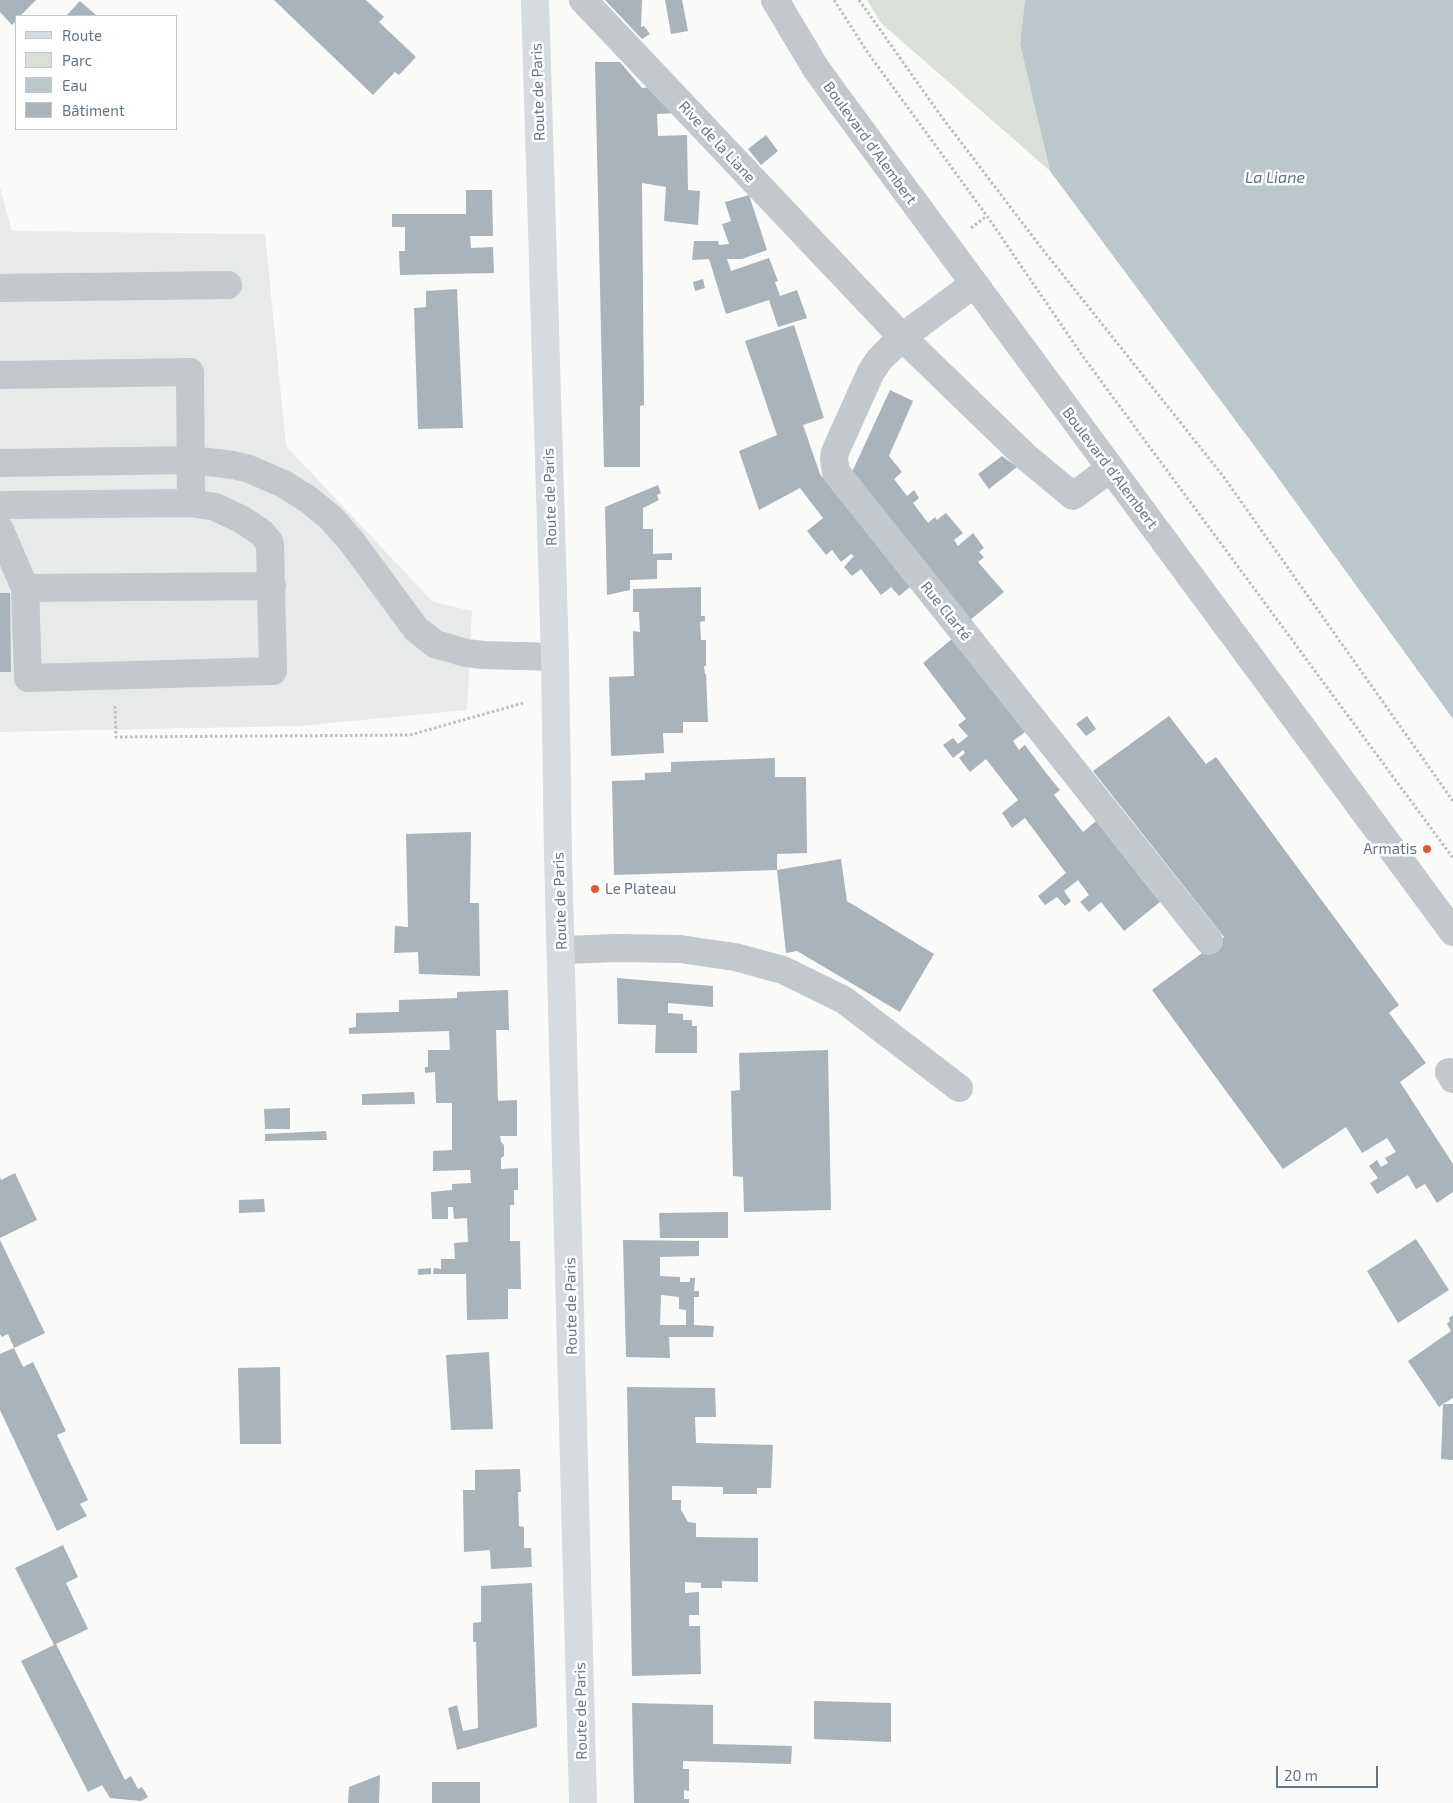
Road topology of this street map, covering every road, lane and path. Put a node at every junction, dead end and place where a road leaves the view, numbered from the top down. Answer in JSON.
{"nodes":[{"id":1,"x":535,"y":0,"type":"edge"},
{"id":2,"x":583,"y":0,"type":"edge"},
{"id":3,"x":775,"y":0,"type":"edge"},
{"id":4,"x":834,"y":0,"type":"edge"},
{"id":5,"x":859,"y":0,"type":"edge"},
{"id":6,"x":986,"y":216,"type":"junction"},
{"id":7,"x":968,"y":231,"type":"dead end"},
{"id":8,"x":974,"y":284,"type":"junction"},
{"id":9,"x":228,"y":285,"type":"dead end"},
{"id":10,"x":0,"y":288,"type":"edge"},
{"id":11,"x":902,"y":337,"type":"junction"},
{"id":12,"x":0,"y":375,"type":"edge"},
{"id":13,"x":191,"y":460,"type":"junction"},
{"id":14,"x":0,"y":463,"type":"edge"},
{"id":15,"x":1110,"y":469,"type":"junction"},
{"id":16,"x":191,"y":503,"type":"junction"},
{"id":17,"x":0,"y":505,"type":"edge"},
{"id":18,"x":0,"y":530,"type":"edge"},
{"id":19,"x":272,"y":586,"type":"junction"},
{"id":20,"x":25,"y":588,"type":"junction"},
{"id":21,"x":555,"y":657,"type":"junction"},
{"id":22,"x":555,"y":694,"type":"junction"},
{"id":23,"x":115,"y":718,"type":"dead end"},
{"id":24,"x":1453,"y":801,"type":"edge"},
{"id":25,"x":1453,"y":858,"type":"edge"},
{"id":26,"x":1453,"y":932,"type":"edge"},
{"id":27,"x":1209,"y":941,"type":"dead end"},
{"id":28,"x":562,"y":950,"type":"junction"},
{"id":29,"x":959,"y":1088,"type":"dead end"},
{"id":30,"x":583,"y":1803,"type":"edge"}],
"edges":[{"from":1,"to":21,"type":"main road","name":"Route de Paris"},
{"from":2,"to":11,"type":"street","name":"Rive de la Liane"},
{"from":3,"to":8,"type":"street","name":"Boulevard d'Alembert"},
{"from":4,"to":6,"type":"path"},
{"from":5,"to":24,"type":"path"},
{"from":6,"to":7,"type":"path"},
{"from":6,"to":25,"type":"path"},
{"from":8,"to":11,"type":"street","name":"Rue Clarté"},
{"from":8,"to":15,"type":"street","name":"Boulevard d'Alembert"},
{"from":9,"to":10,"type":"street"},
{"from":11,"to":15,"type":"street","name":"Rive de la Liane"},
{"from":11,"to":27,"type":"street","name":"Rue Clarté"},
{"from":12,"to":13,"type":"street"},
{"from":13,"to":14,"type":"street"},
{"from":13,"to":16,"type":"street"},
{"from":13,"to":21,"type":"street"},
{"from":15,"to":26,"type":"street","name":"Boulevard d'Alembert"},
{"from":16,"to":17,"type":"street"},
{"from":16,"to":19,"type":"street"},
{"from":18,"to":20,"type":"street"},
{"from":19,"to":20,"type":"street"},
{"from":19,"to":20,"type":"street"},
{"from":21,"to":22,"type":"main road","name":"Route de Paris"},
{"from":22,"to":23,"type":"path"},
{"from":22,"to":28,"type":"main road","name":"Route de Paris"},
{"from":28,"to":29,"type":"street"},
{"from":28,"to":30,"type":"main road","name":"Route de Paris"}]}
